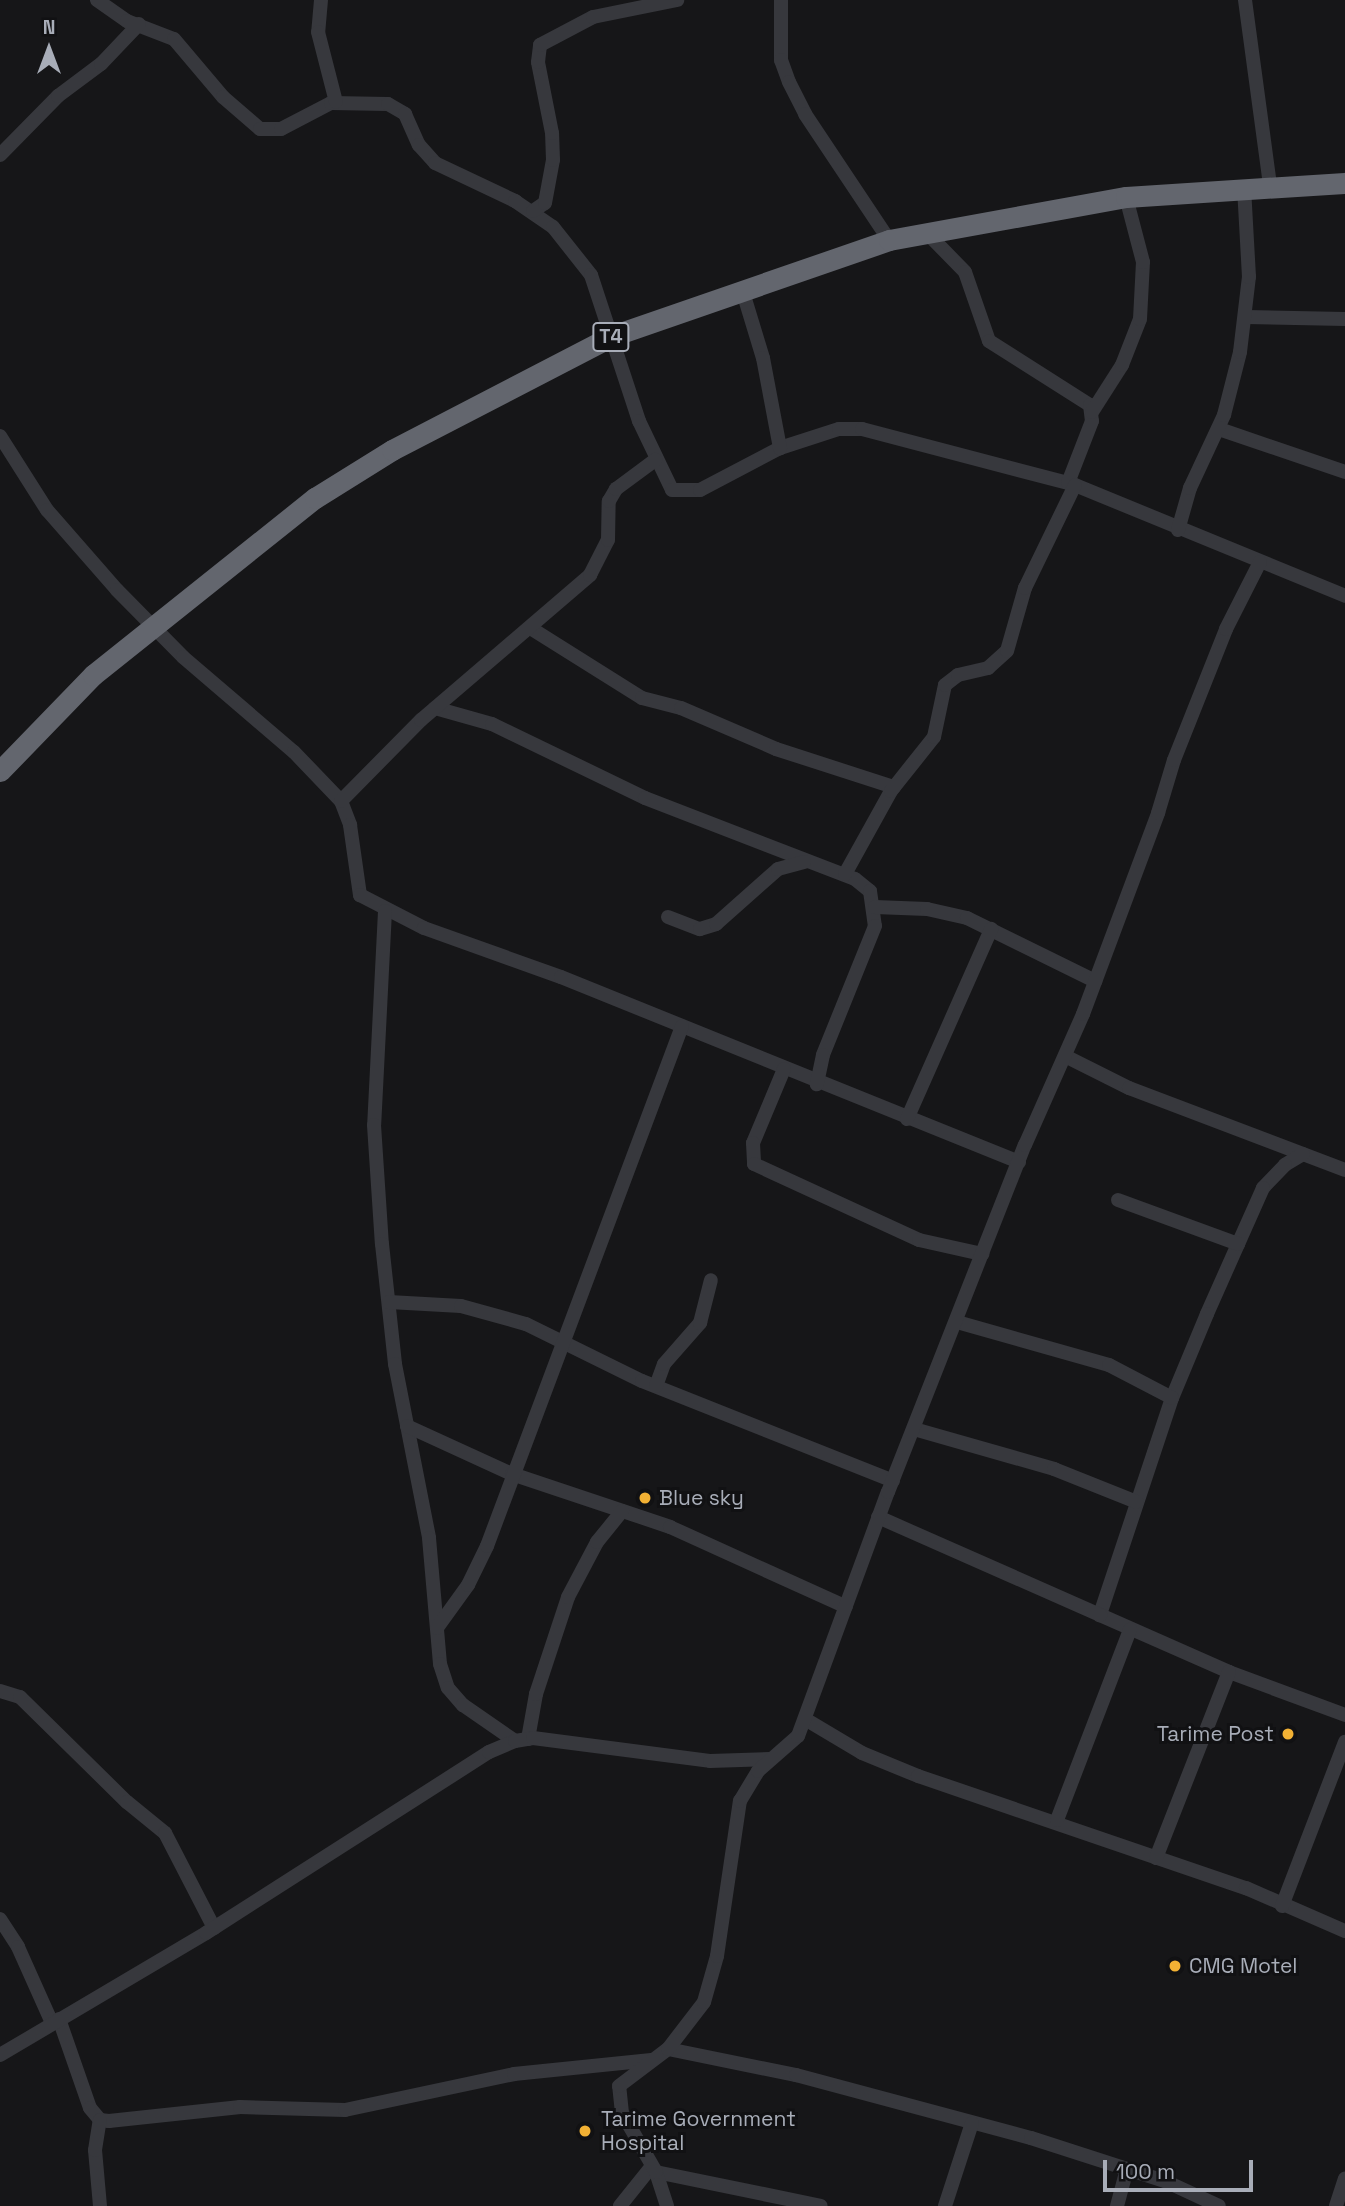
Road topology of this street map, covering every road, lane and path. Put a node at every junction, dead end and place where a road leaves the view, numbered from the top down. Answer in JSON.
{"nodes":[{"id":1,"x":97,"y":0,"type":"edge"},
{"id":2,"x":321,"y":0,"type":"edge"},
{"id":3,"x":677,"y":0,"type":"edge"},
{"id":4,"x":781,"y":0,"type":"edge"},
{"id":5,"x":1245,"y":0,"type":"edge"},
{"id":6,"x":139,"y":24,"type":"junction"},
{"id":7,"x":336,"y":102,"type":"junction"},
{"id":8,"x":0,"y":155,"type":"edge"},
{"id":9,"x":1345,"y":183,"type":"edge"},
{"id":10,"x":1270,"y":185,"type":"junction"},
{"id":11,"x":1244,"y":187,"type":"junction"},
{"id":12,"x":1125,"y":197,"type":"junction"},
{"id":13,"x":533,"y":212,"type":"junction"},
{"id":14,"x":927,"y":233,"type":"junction"},
{"id":15,"x":889,"y":240,"type":"junction"},
{"id":16,"x":742,"y":289,"type":"junction"},
{"id":17,"x":1246,"y":317,"type":"junction"},
{"id":18,"x":1345,"y":319,"type":"edge"},
{"id":19,"x":612,"y":336,"type":"junction"},
{"id":20,"x":1092,"y":412,"type":"junction"},
{"id":21,"x":1219,"y":429,"type":"junction"},
{"id":22,"x":0,"y":436,"type":"edge"},
{"id":23,"x":780,"y":448,"type":"junction"},
{"id":24,"x":654,"y":460,"type":"junction"},
{"id":25,"x":1345,"y":472,"type":"edge"},
{"id":26,"x":1071,"y":484,"type":"junction"},
{"id":27,"x":1178,"y":530,"type":"junction"},
{"id":28,"x":1260,"y":562,"type":"junction"},
{"id":29,"x":1345,"y":596,"type":"edge"},
{"id":30,"x":152,"y":625,"type":"junction"},
{"id":31,"x":532,"y":629,"type":"junction"},
{"id":32,"x":435,"y":708,"type":"junction"},
{"id":33,"x":0,"y":771,"type":"edge"},
{"id":34,"x":894,"y":787,"type":"junction"},
{"id":35,"x":341,"y":801,"type":"junction"},
{"id":36,"x":804,"y":862,"type":"junction"},
{"id":37,"x":845,"y":874,"type":"junction"},
{"id":38,"x":875,"y":907,"type":"junction"},
{"id":39,"x":385,"y":911,"type":"junction"},
{"id":40,"x":668,"y":917,"type":"dead end"},
{"id":41,"x":991,"y":929,"type":"junction"},
{"id":42,"x":1095,"y":981,"type":"junction"},
{"id":43,"x":682,"y":1026,"type":"junction"},
{"id":44,"x":1065,"y":1056,"type":"junction"},
{"id":45,"x":785,"y":1069,"type":"junction"},
{"id":46,"x":817,"y":1084,"type":"junction"},
{"id":47,"x":907,"y":1119,"type":"junction"},
{"id":48,"x":1303,"y":1154,"type":"junction"},
{"id":49,"x":1019,"y":1162,"type":"junction"},
{"id":50,"x":1345,"y":1171,"type":"edge"},
{"id":51,"x":1118,"y":1200,"type":"dead end"},
{"id":52,"x":1238,"y":1244,"type":"junction"},
{"id":53,"x":982,"y":1254,"type":"junction"},
{"id":54,"x":711,"y":1280,"type":"dead end"},
{"id":55,"x":389,"y":1301,"type":"junction"},
{"id":56,"x":957,"y":1322,"type":"junction"},
{"id":57,"x":561,"y":1344,"type":"junction"},
{"id":58,"x":656,"y":1386,"type":"junction"},
{"id":59,"x":1172,"y":1398,"type":"junction"},
{"id":60,"x":407,"y":1426,"type":"junction"},
{"id":61,"x":914,"y":1429,"type":"junction"},
{"id":62,"x":512,"y":1474,"type":"junction"},
{"id":63,"x":893,"y":1481,"type":"junction"},
{"id":64,"x":1137,"y":1502,"type":"junction"},
{"id":65,"x":622,"y":1511,"type":"junction"},
{"id":66,"x":878,"y":1517,"type":"junction"},
{"id":67,"x":846,"y":1607,"type":"junction"},
{"id":68,"x":1100,"y":1615,"type":"junction"},
{"id":69,"x":437,"y":1628,"type":"junction"},
{"id":70,"x":1130,"y":1630,"type":"junction"},
{"id":71,"x":1229,"y":1672,"type":"junction"},
{"id":72,"x":0,"y":1691,"type":"edge"},
{"id":73,"x":1345,"y":1715,"type":"edge"},
{"id":74,"x":805,"y":1719,"type":"junction"},
{"id":75,"x":522,"y":1740,"type":"junction"},
{"id":76,"x":1345,"y":1742,"type":"edge"},
{"id":77,"x":771,"y":1759,"type":"junction"},
{"id":78,"x":1057,"y":1821,"type":"junction"},
{"id":79,"x":1156,"y":1858,"type":"junction"},
{"id":80,"x":1282,"y":1906,"type":"junction"},
{"id":81,"x":0,"y":1919,"type":"edge"},
{"id":82,"x":214,"y":1928,"type":"junction"},
{"id":83,"x":1345,"y":1931,"type":"edge"},
{"id":84,"x":55,"y":2021,"type":"junction"},
{"id":85,"x":668,"y":2049,"type":"junction"},
{"id":86,"x":0,"y":2055,"type":"edge"},
{"id":87,"x":652,"y":2060,"type":"junction"},
{"id":88,"x":100,"y":2119,"type":"junction"},
{"id":89,"x":972,"y":2123,"type":"junction"},
{"id":90,"x":654,"y":2169,"type":"junction"},
{"id":91,"x":1126,"y":2172,"type":"junction"},
{"id":92,"x":1345,"y":2178,"type":"edge"},
{"id":93,"x":100,"y":2206,"type":"edge"},
{"id":94,"x":620,"y":2206,"type":"edge"},
{"id":95,"x":667,"y":2206,"type":"edge"},
{"id":96,"x":821,"y":2206,"type":"edge"},
{"id":97,"x":946,"y":2206,"type":"edge"},
{"id":98,"x":1117,"y":2206,"type":"edge"},
{"id":99,"x":1219,"y":2206,"type":"edge"},
{"id":100,"x":1336,"y":2206,"type":"edge"}],
"edges":[{"from":1,"to":6,"type":"street"},
{"from":2,"to":7,"type":"street"},
{"from":3,"to":13,"type":"street"},
{"from":4,"to":15,"type":"street"},
{"from":5,"to":10,"type":"street"},
{"from":6,"to":7,"type":"street"},
{"from":6,"to":8,"type":"street"},
{"from":7,"to":13,"type":"street"},
{"from":9,"to":10,"type":"highway","number":"T4"},
{"from":10,"to":11,"type":"highway","number":"T4"},
{"from":11,"to":12,"type":"highway","number":"T4"},
{"from":11,"to":17,"type":"street"},
{"from":12,"to":14,"type":"highway","number":"T4"},
{"from":12,"to":20,"type":"street"},
{"from":13,"to":19,"type":"street"},
{"from":14,"to":15,"type":"highway","number":"T4"},
{"from":14,"to":20,"type":"street"},
{"from":15,"to":16,"type":"highway","number":"T4"},
{"from":16,"to":19,"type":"highway","number":"T4"},
{"from":16,"to":23,"type":"street"},
{"from":17,"to":18,"type":"street"},
{"from":17,"to":21,"type":"street"},
{"from":19,"to":24,"type":"street"},
{"from":19,"to":30,"type":"highway","number":"T4"},
{"from":20,"to":26,"type":"street"},
{"from":21,"to":25,"type":"street"},
{"from":21,"to":27,"type":"street"},
{"from":22,"to":30,"type":"street"},
{"from":23,"to":24,"type":"street"},
{"from":23,"to":26,"type":"street"},
{"from":24,"to":31,"type":"street"},
{"from":26,"to":27,"type":"street"},
{"from":26,"to":34,"type":"street"},
{"from":27,"to":28,"type":"street"},
{"from":28,"to":29,"type":"street"},
{"from":28,"to":42,"type":"street"},
{"from":30,"to":33,"type":"highway","number":"T4"},
{"from":30,"to":35,"type":"street"},
{"from":31,"to":32,"type":"street"},
{"from":31,"to":34,"type":"street"},
{"from":32,"to":35,"type":"street"},
{"from":32,"to":36,"type":"street"},
{"from":34,"to":37,"type":"street"},
{"from":35,"to":39,"type":"street"},
{"from":36,"to":37,"type":"street"},
{"from":36,"to":40,"type":"street"},
{"from":37,"to":38,"type":"street"},
{"from":38,"to":41,"type":"street"},
{"from":38,"to":46,"type":"street"},
{"from":39,"to":43,"type":"street"},
{"from":39,"to":55,"type":"street"},
{"from":41,"to":42,"type":"street"},
{"from":41,"to":47,"type":"street"},
{"from":42,"to":44,"type":"street"},
{"from":43,"to":45,"type":"street"},
{"from":43,"to":57,"type":"street"},
{"from":44,"to":48,"type":"street"},
{"from":44,"to":49,"type":"street"},
{"from":45,"to":46,"type":"street"},
{"from":45,"to":53,"type":"street"},
{"from":46,"to":47,"type":"street"},
{"from":47,"to":49,"type":"street"},
{"from":48,"to":50,"type":"street"},
{"from":48,"to":52,"type":"street"},
{"from":49,"to":53,"type":"street"},
{"from":51,"to":52,"type":"street"},
{"from":52,"to":59,"type":"street"},
{"from":53,"to":56,"type":"street"},
{"from":54,"to":58,"type":"street"},
{"from":55,"to":57,"type":"street"},
{"from":55,"to":60,"type":"street"},
{"from":56,"to":59,"type":"street"},
{"from":56,"to":61,"type":"street"},
{"from":57,"to":58,"type":"street"},
{"from":57,"to":62,"type":"street"},
{"from":58,"to":63,"type":"street"},
{"from":59,"to":64,"type":"street"},
{"from":60,"to":62,"type":"street"},
{"from":60,"to":69,"type":"street"},
{"from":61,"to":63,"type":"street"},
{"from":61,"to":64,"type":"street"},
{"from":62,"to":65,"type":"street"},
{"from":62,"to":69,"type":"street"},
{"from":63,"to":66,"type":"street"},
{"from":64,"to":68,"type":"street"},
{"from":65,"to":67,"type":"street"},
{"from":65,"to":75,"type":"street"},
{"from":66,"to":67,"type":"street"},
{"from":66,"to":68,"type":"street"},
{"from":67,"to":74,"type":"street"},
{"from":68,"to":70,"type":"street"},
{"from":69,"to":75,"type":"street"},
{"from":70,"to":71,"type":"street"},
{"from":70,"to":78,"type":"street"},
{"from":71,"to":73,"type":"street"},
{"from":71,"to":79,"type":"street"},
{"from":72,"to":82,"type":"street"},
{"from":74,"to":77,"type":"street"},
{"from":74,"to":78,"type":"street"},
{"from":75,"to":77,"type":"street"},
{"from":75,"to":82,"type":"street"},
{"from":76,"to":80,"type":"street"},
{"from":77,"to":85,"type":"street"},
{"from":78,"to":79,"type":"street"},
{"from":79,"to":80,"type":"street"},
{"from":80,"to":83,"type":"street"},
{"from":81,"to":84,"type":"street"},
{"from":82,"to":84,"type":"street"},
{"from":84,"to":86,"type":"street"},
{"from":84,"to":88,"type":"street"},
{"from":85,"to":87,"type":"street"},
{"from":85,"to":89,"type":"street"},
{"from":87,"to":88,"type":"street"},
{"from":87,"to":90,"type":"street"},
{"from":88,"to":93,"type":"street"},
{"from":89,"to":91,"type":"street"},
{"from":89,"to":97,"type":"street"},
{"from":90,"to":94,"type":"street"},
{"from":90,"to":95,"type":"street"},
{"from":90,"to":96,"type":"street"},
{"from":91,"to":98,"type":"street"},
{"from":91,"to":99,"type":"street"},
{"from":92,"to":100,"type":"street"}]}
